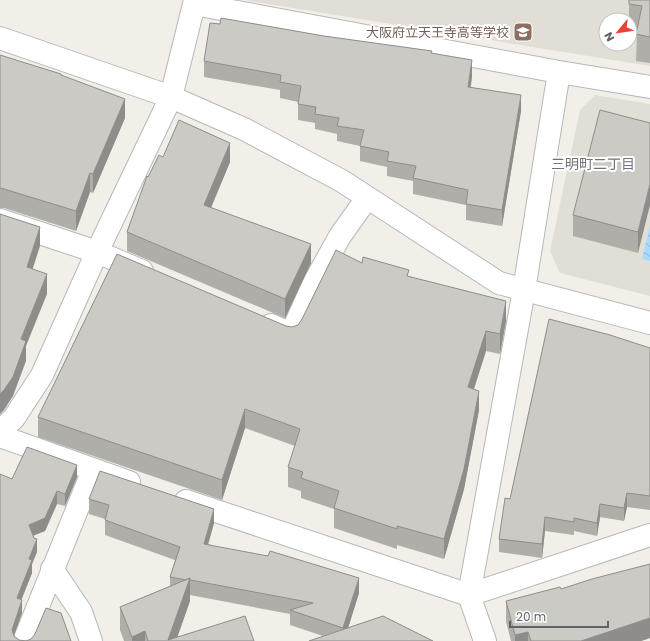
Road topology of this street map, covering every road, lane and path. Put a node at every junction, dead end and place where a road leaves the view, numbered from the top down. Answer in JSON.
{"nodes":[{"id":1,"x":194,"y":2,"type":"edge"},
{"id":2,"x":0,"y":38,"type":"edge"},
{"id":3,"x":559,"y":72,"type":"junction"},
{"id":4,"x":650,"y":87,"type":"edge"},
{"id":5,"x":171,"y":96,"type":"junction"},
{"id":6,"x":367,"y":198,"type":"junction"},
{"id":7,"x":0,"y":220,"type":"edge"},
{"id":8,"x":96,"y":252,"type":"junction"},
{"id":9,"x":161,"y":279,"type":"edge"},
{"id":10,"x":524,"y":290,"type":"junction"},
{"id":11,"x":255,"y":318,"type":"edge"},
{"id":12,"x":650,"y":323,"type":"edge"},
{"id":13,"x":0,"y":431,"type":"edge"},
{"id":14,"x":0,"y":436,"type":"edge"},
{"id":15,"x":93,"y":470,"type":"junction"},
{"id":16,"x":145,"y":488,"type":"edge"},
{"id":17,"x":168,"y":495,"type":"edge"},
{"id":18,"x":650,"y":535,"type":"edge"},
{"id":19,"x":52,"y":569,"type":"junction"},
{"id":20,"x":469,"y":595,"type":"junction"},
{"id":21,"x":24,"y":641,"type":"edge"},
{"id":22,"x":91,"y":641,"type":"edge"},
{"id":23,"x":485,"y":641,"type":"edge"}],
"edges":[{"from":1,"to":3,"type":"street"},
{"from":1,"to":5,"type":"street"},
{"from":2,"to":5,"type":"street"},
{"from":3,"to":4,"type":"street"},
{"from":3,"to":10,"type":"street"},
{"from":5,"to":6,"type":"street"},
{"from":5,"to":8,"type":"street"},
{"from":6,"to":10,"type":"street"},
{"from":6,"to":11,"type":"street"},
{"from":7,"to":8,"type":"street"},
{"from":8,"to":9,"type":"street"},
{"from":8,"to":13,"type":"street"},
{"from":10,"to":12,"type":"street"},
{"from":10,"to":20,"type":"street"},
{"from":14,"to":15,"type":"street"},
{"from":15,"to":16,"type":"street"},
{"from":15,"to":19,"type":"street"},
{"from":17,"to":20,"type":"street"},
{"from":18,"to":20,"type":"street"},
{"from":19,"to":21,"type":"street"},
{"from":19,"to":22,"type":"street"},
{"from":20,"to":23,"type":"street"}]}
